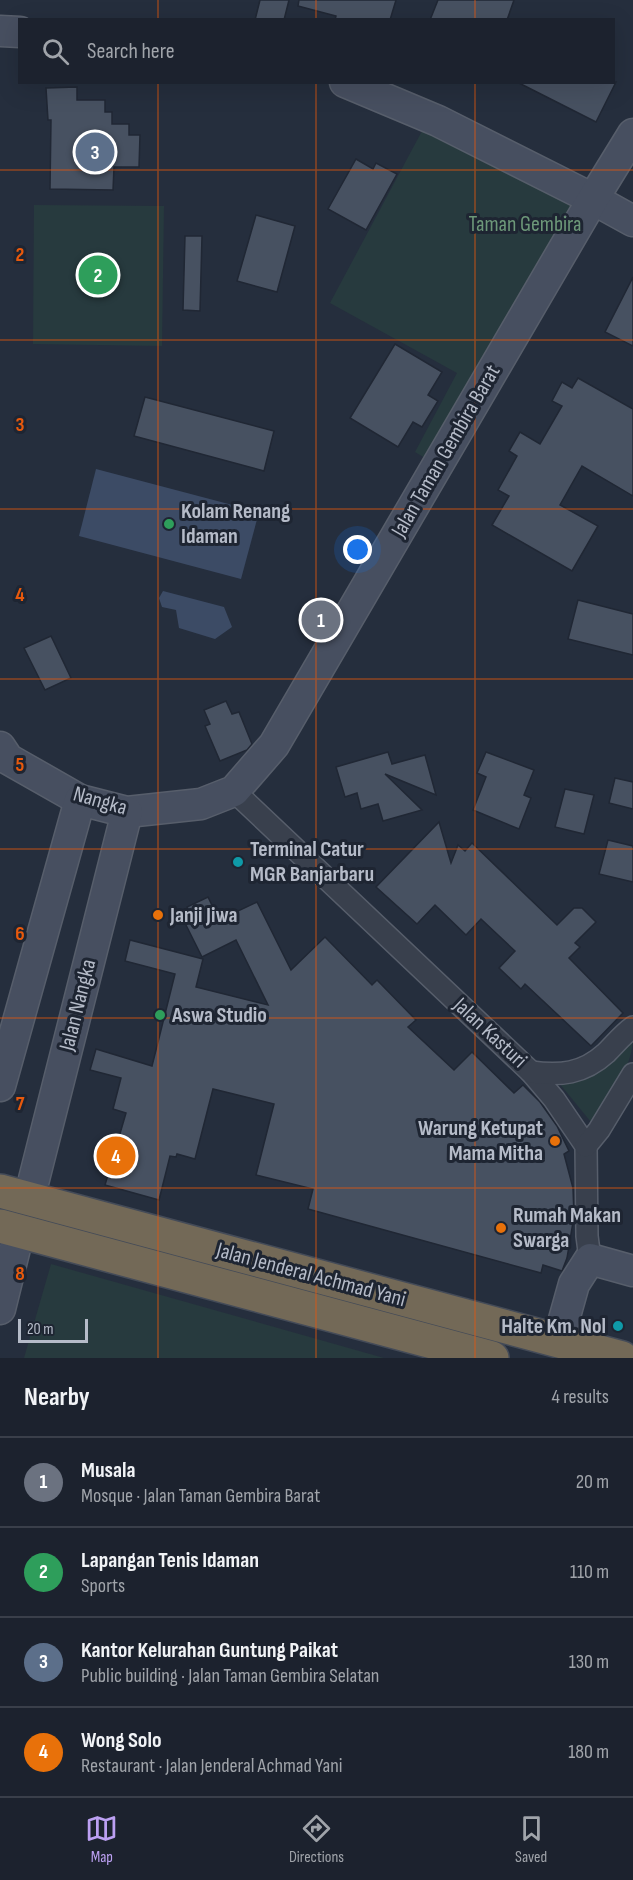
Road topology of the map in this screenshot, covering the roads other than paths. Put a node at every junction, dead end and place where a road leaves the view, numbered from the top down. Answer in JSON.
{"nodes":[{"id":1,"x":0,"y":31,"type":"edge"},
{"id":2,"x":18,"y":32,"type":"edge"},
{"id":3,"x":350,"y":84,"type":"edge"},
{"id":4,"x":633,"y":134,"type":"edge"},
{"id":5,"x":594,"y":198,"type":"junction"},
{"id":6,"x":633,"y":221,"type":"edge"},
{"id":7,"x":3,"y":754,"type":"edge"},
{"id":8,"x":234,"y":791,"type":"junction"},
{"id":9,"x":80,"y":800,"type":"junction"},
{"id":10,"x":127,"y":812,"type":"junction"},
{"id":11,"x":633,"y":1027,"type":"edge"},
{"id":12,"x":531,"y":1072,"type":"junction"},
{"id":13,"x":633,"y":1074,"type":"edge"},
{"id":14,"x":0,"y":1086,"type":"edge"},
{"id":15,"x":586,"y":1146,"type":"junction"},
{"id":16,"x":14,"y":1195,"type":"edge"},
{"id":17,"x":10,"y":1229,"type":"edge"},
{"id":18,"x":590,"y":1260,"type":"junction"},
{"id":19,"x":633,"y":1271,"type":"edge"},
{"id":20,"x":0,"y":1309,"type":"edge"},
{"id":21,"x":558,"y":1341,"type":"junction"},
{"id":22,"x":492,"y":1358,"type":"edge"},
{"id":23,"x":622,"y":1358,"type":"edge"}],
"edges":[{"from":1,"to":2,"type":"street"},
{"from":3,"to":5,"type":"street"},
{"from":4,"to":5,"type":"street","name":"Jalan Taman Gembira Barat"},
{"from":5,"to":6,"type":"street"},
{"from":5,"to":8,"type":"street","name":"Jalan Taman Gembira Barat"},
{"from":7,"to":9,"type":"street","name":"Nangka"},
{"from":8,"to":10,"type":"street","name":"Nangka"},
{"from":8,"to":12,"type":"street","name":"Jalan Kasturi"},
{"from":9,"to":10,"type":"street","name":"Nangka"},
{"from":9,"to":14,"type":"street"},
{"from":10,"to":16,"type":"street","name":"Jalan Nangka"},
{"from":11,"to":12,"type":"street"},
{"from":12,"to":15,"type":"street","name":"Jalan Kasturi"},
{"from":13,"to":15,"type":"street"},
{"from":15,"to":18,"type":"street"},
{"from":16,"to":21,"type":"highway","name":"Jalan Jenderal Achmad Yani"},
{"from":17,"to":20,"type":"street"},
{"from":17,"to":22,"type":"highway","name":"Jalan Jenderal Achmad Yani"},
{"from":18,"to":19,"type":"street"},
{"from":18,"to":21,"type":"street"},
{"from":21,"to":23,"type":"highway","name":"Jalan Jenderal Achmad Yani"}]}
